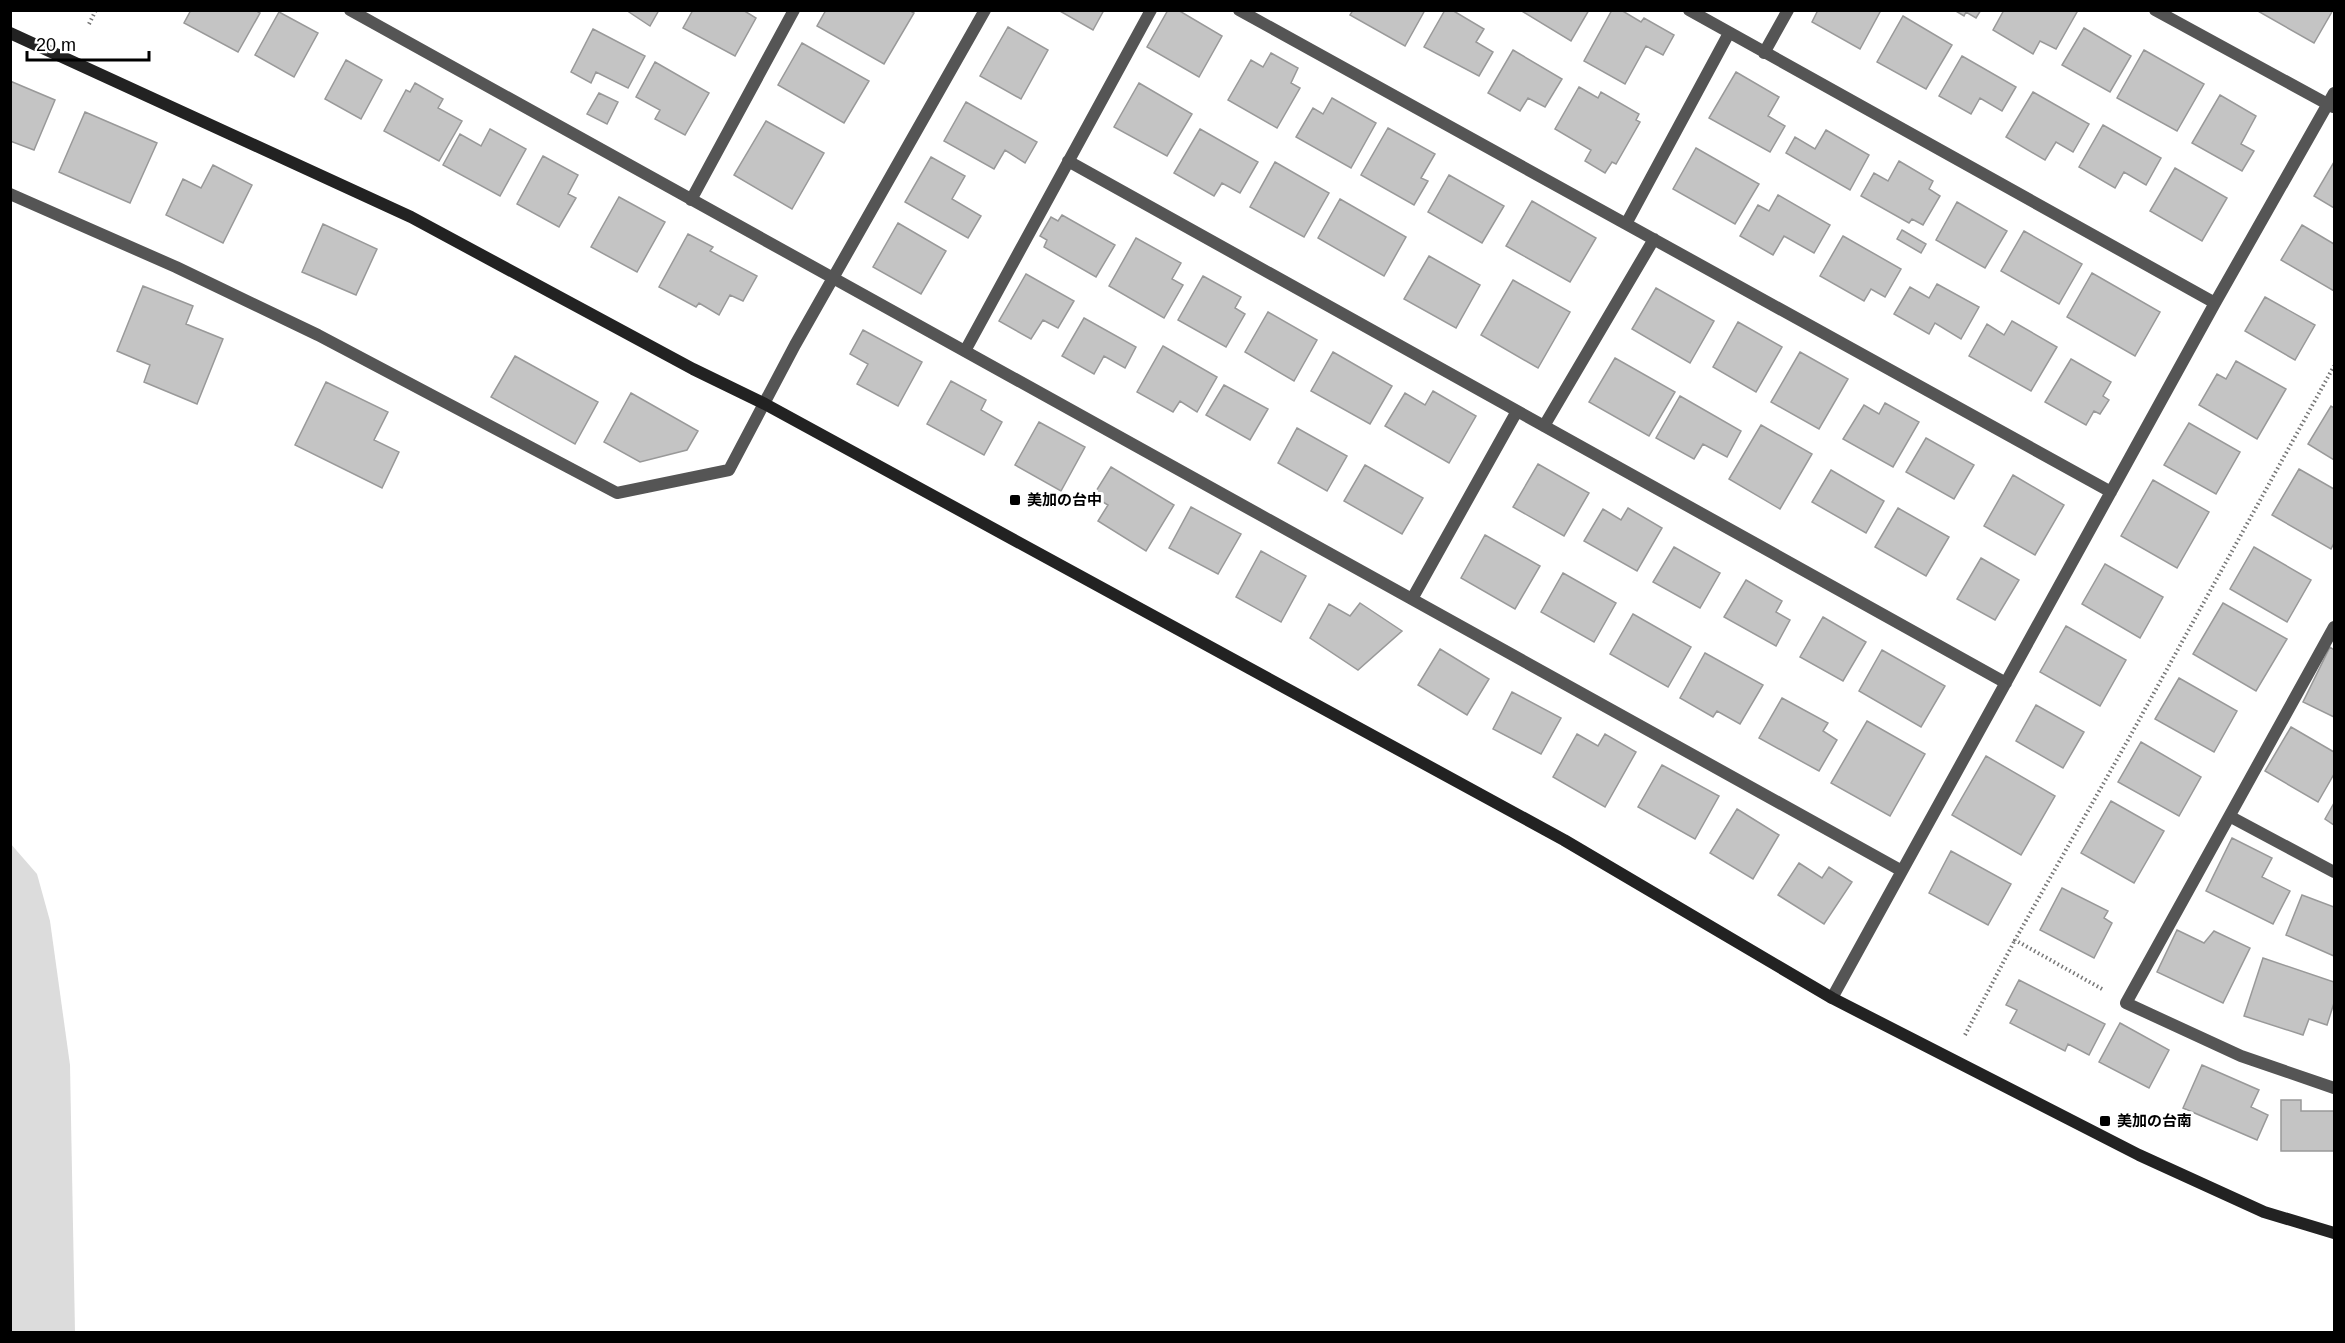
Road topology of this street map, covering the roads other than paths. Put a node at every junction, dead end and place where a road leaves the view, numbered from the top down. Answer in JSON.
{"nodes":[{"id":1,"x":350,"y":10,"type":"edge"},
{"id":2,"x":794,"y":10,"type":"edge"},
{"id":3,"x":985,"y":10,"type":"edge"},
{"id":4,"x":1151,"y":10,"type":"edge"},
{"id":5,"x":1239,"y":10,"type":"edge"},
{"id":6,"x":1689,"y":10,"type":"edge"},
{"id":7,"x":1788,"y":10,"type":"edge"},
{"id":8,"x":2155,"y":10,"type":"edge"},
{"id":9,"x":10,"y":33,"type":"edge"},
{"id":10,"x":1730,"y":33,"type":"junction"},
{"id":11,"x":1764,"y":53,"type":"junction"},
{"id":12,"x":2332,"y":101,"type":"edge"},
{"id":13,"x":1068,"y":161,"type":"junction"},
{"id":14,"x":10,"y":194,"type":"edge"},
{"id":15,"x":691,"y":200,"type":"junction"},
{"id":16,"x":1626,"y":224,"type":"junction"},
{"id":17,"x":1654,"y":239,"type":"junction"},
{"id":18,"x":833,"y":278,"type":"junction"},
{"id":19,"x":2216,"y":303,"type":"junction"},
{"id":20,"x":965,"y":351,"type":"junction"},
{"id":21,"x":765,"y":404,"type":"junction"},
{"id":22,"x":1517,"y":411,"type":"junction"},
{"id":23,"x":1544,"y":426,"type":"junction"},
{"id":24,"x":2111,"y":492,"type":"junction"},
{"id":25,"x":1412,"y":599,"type":"junction"},
{"id":26,"x":2334,"y":627,"type":"edge"},
{"id":27,"x":2006,"y":683,"type":"junction"},
{"id":28,"x":2231,"y":817,"type":"junction"},
{"id":29,"x":1902,"y":871,"type":"junction"},
{"id":30,"x":2334,"y":872,"type":"edge"},
{"id":31,"x":1832,"y":998,"type":"junction"},
{"id":32,"x":2334,"y":1088,"type":"edge"},
{"id":33,"x":2334,"y":1233,"type":"edge"}],
"edges":[{"from":1,"to":15,"type":"street"},
{"from":2,"to":15,"type":"street"},
{"from":3,"to":18,"type":"street"},
{"from":4,"to":13,"type":"street"},
{"from":5,"to":16,"type":"street"},
{"from":6,"to":10,"type":"street"},
{"from":7,"to":11,"type":"street"},
{"from":8,"to":12,"type":"street"},
{"from":9,"to":21,"type":"street"},
{"from":10,"to":11,"type":"street"},
{"from":10,"to":16,"type":"street"},
{"from":11,"to":19,"type":"street"},
{"from":12,"to":19,"type":"street"},
{"from":13,"to":20,"type":"street"},
{"from":13,"to":22,"type":"street"},
{"from":14,"to":21,"type":"street"},
{"from":15,"to":18,"type":"street"},
{"from":16,"to":17,"type":"street"},
{"from":17,"to":23,"type":"street"},
{"from":17,"to":24,"type":"street"},
{"from":18,"to":20,"type":"street"},
{"from":18,"to":21,"type":"street"},
{"from":19,"to":24,"type":"street"},
{"from":20,"to":25,"type":"street"},
{"from":21,"to":31,"type":"street"},
{"from":22,"to":23,"type":"street"},
{"from":22,"to":25,"type":"street"},
{"from":23,"to":27,"type":"street"},
{"from":24,"to":27,"type":"street"},
{"from":25,"to":29,"type":"street"},
{"from":26,"to":28,"type":"street"},
{"from":27,"to":29,"type":"street"},
{"from":28,"to":30,"type":"street"},
{"from":28,"to":32,"type":"street"},
{"from":29,"to":31,"type":"street"},
{"from":31,"to":33,"type":"street"}]}
